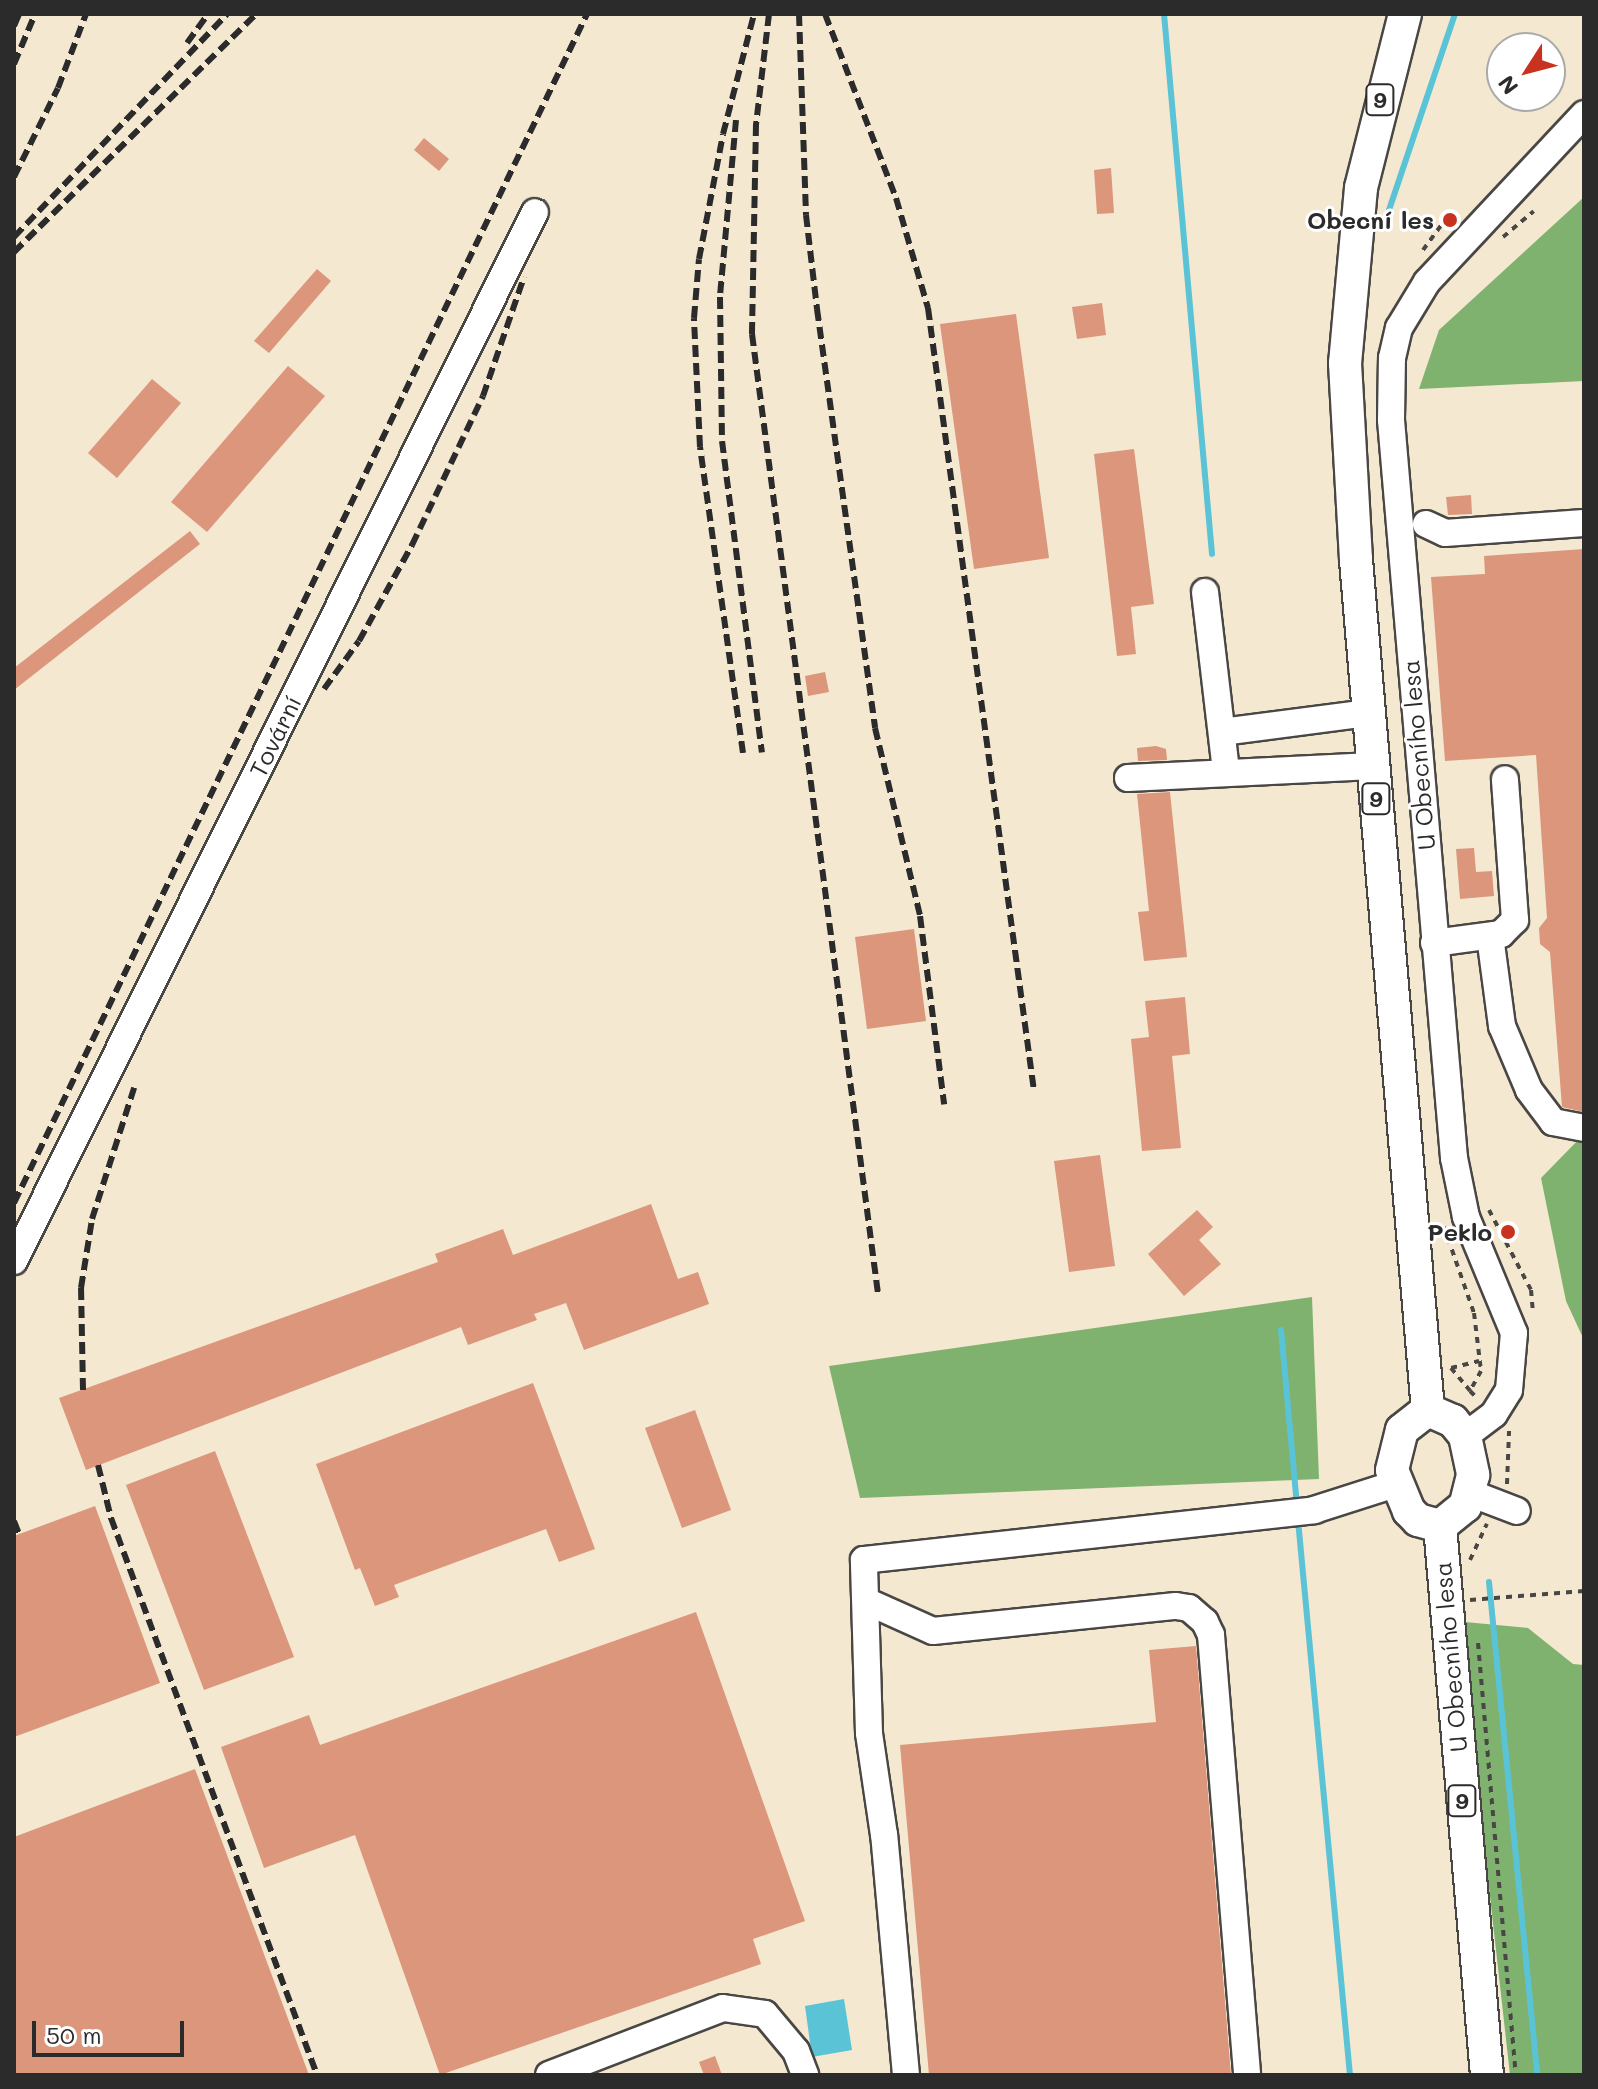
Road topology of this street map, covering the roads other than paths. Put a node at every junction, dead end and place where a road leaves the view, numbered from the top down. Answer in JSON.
{"nodes":[{"id":1,"x":1405,"y":14,"type":"edge"},
{"id":2,"x":1584,"y":114,"type":"edge"},
{"id":3,"x":535,"y":212,"type":"dead end"},
{"id":4,"x":1584,"y":523,"type":"edge"},
{"id":5,"x":1426,"y":524,"type":"dead end"},
{"id":6,"x":1205,"y":592,"type":"dead end"},
{"id":7,"x":1369,"y":713,"type":"junction"},
{"id":8,"x":1222,"y":732,"type":"junction"},
{"id":9,"x":1373,"y":766,"type":"junction"},
{"id":10,"x":1226,"y":772,"type":"junction"},
{"id":11,"x":1128,"y":778,"type":"dead end"},
{"id":12,"x":1505,"y":779,"type":"dead end"},
{"id":13,"x":1490,"y":936,"type":"junction"},
{"id":14,"x":1434,"y":943,"type":"junction"},
{"id":15,"x":1584,"y":1128,"type":"edge"},
{"id":16,"x":14,"y":1261,"type":"edge"},
{"id":17,"x":1428,"y":1410,"type":"junction"},
{"id":18,"x":1465,"y":1436,"type":"junction"},
{"id":19,"x":1395,"y":1484,"type":"junction"},
{"id":20,"x":1440,"y":1526,"type":"junction"},
{"id":21,"x":866,"y":1601,"type":"junction"},
{"id":22,"x":549,"y":2075,"type":"edge"},
{"id":23,"x":805,"y":2075,"type":"edge"},
{"id":24,"x":906,"y":2075,"type":"edge"},
{"id":25,"x":1247,"y":2075,"type":"edge"},
{"id":26,"x":1487,"y":2075,"type":"edge"}],
"edges":[{"from":1,"to":7,"type":"main road","name":"U Obecního lesa","number":"9"},
{"from":2,"to":14,"type":"street","name":"U Obecního lesa"},
{"from":3,"to":16,"type":"street","name":"Tovární"},
{"from":4,"to":5,"type":"street"},
{"from":6,"to":8,"type":"street"},
{"from":7,"to":8,"type":"street"},
{"from":7,"to":9,"type":"main road","name":"U Obecního lesa","number":"9"},
{"from":8,"to":10,"type":"street"},
{"from":9,"to":10,"type":"street"},
{"from":9,"to":17,"type":"main road","name":"U Obecního lesa","number":"9"},
{"from":10,"to":11,"type":"street"},
{"from":12,"to":13,"type":"street"},
{"from":13,"to":14,"type":"street"},
{"from":13,"to":15,"type":"street"},
{"from":14,"to":18,"type":"street","name":"U Obecního lesa"},
{"from":17,"to":18,"type":"main road"},
{"from":17,"to":19,"type":"main road"},
{"from":18,"to":20,"type":"main road"},
{"from":19,"to":20,"type":"main road"},
{"from":19,"to":21,"type":"street"},
{"from":20,"to":26,"type":"main road","name":"U Obecního lesa","number":"9"},
{"from":21,"to":24,"type":"street"},
{"from":21,"to":25,"type":"street"},
{"from":22,"to":23,"type":"street"}]}
